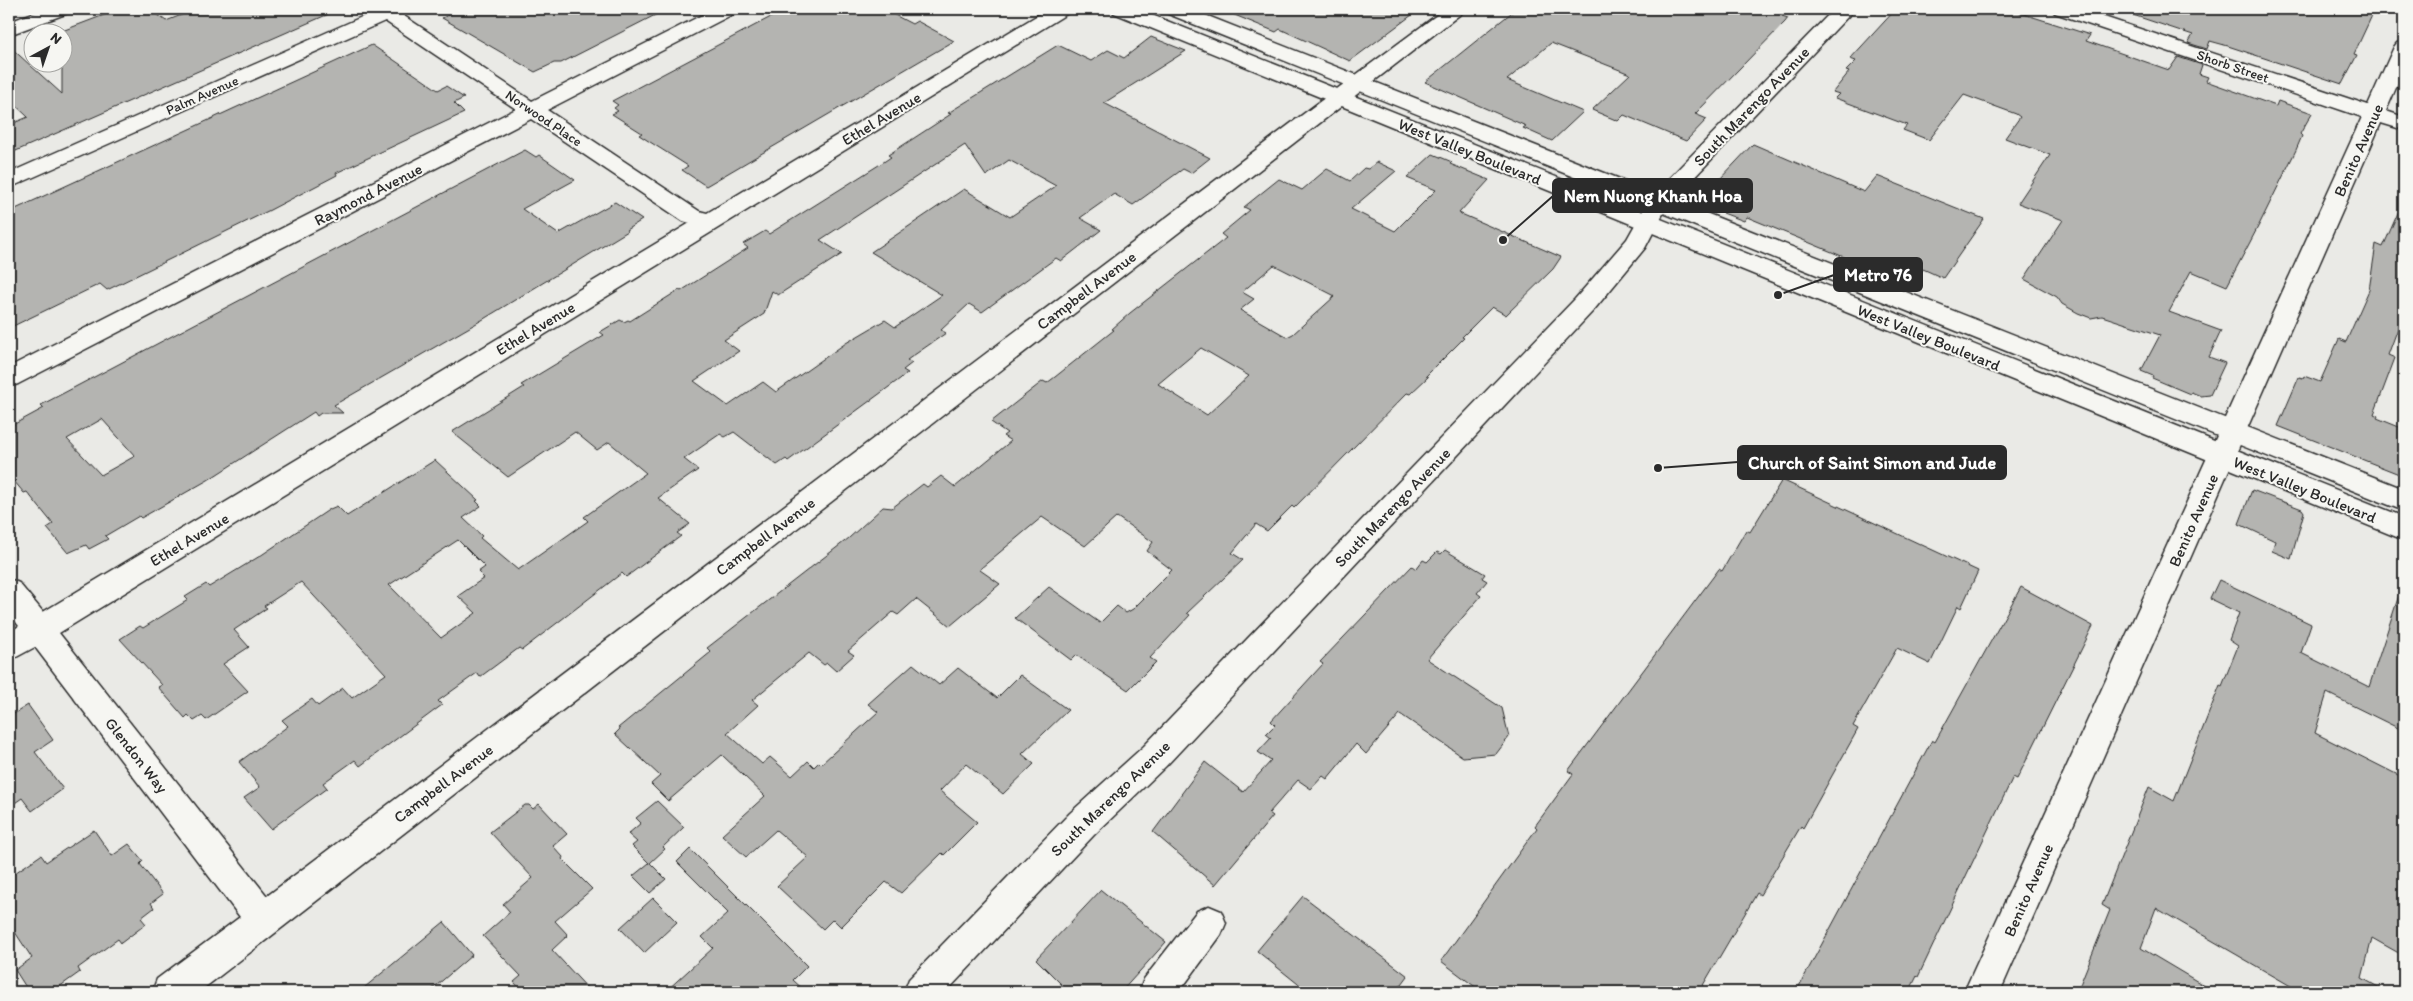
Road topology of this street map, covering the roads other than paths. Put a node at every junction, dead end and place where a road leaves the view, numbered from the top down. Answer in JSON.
{"nodes":[{"id":1,"x":61,"y":9,"type":"edge"},
{"id":2,"x":728,"y":9,"type":"edge"},
{"id":3,"x":1061,"y":9,"type":"edge"},
{"id":4,"x":1121,"y":9,"type":"edge"},
{"id":5,"x":1173,"y":9,"type":"edge"},
{"id":6,"x":1457,"y":9,"type":"edge"},
{"id":7,"x":1845,"y":9,"type":"edge"},
{"id":8,"x":2062,"y":9,"type":"edge"},
{"id":9,"x":388,"y":10,"type":"edge"},
{"id":10,"x":9,"y":29,"type":"edge"},
{"id":11,"x":2404,"y":48,"type":"edge"},
{"id":12,"x":1361,"y":82,"type":"junction"},
{"id":13,"x":1339,"y":98,"type":"junction"},
{"id":14,"x":532,"y":110,"type":"junction"},
{"id":15,"x":2375,"y":114,"type":"junction"},
{"id":16,"x":2404,"y":124,"type":"edge"},
{"id":17,"x":9,"y":181,"type":"edge"},
{"id":18,"x":1654,"y":213,"type":"junction"},
{"id":19,"x":710,"y":222,"type":"junction"},
{"id":20,"x":9,"y":378,"type":"edge"},
{"id":21,"x":2227,"y":443,"type":"junction"},
{"id":22,"x":2404,"y":500,"type":"edge"},
{"id":23,"x":2404,"y":529,"type":"edge"},
{"id":24,"x":9,"y":590,"type":"edge"},
{"id":25,"x":39,"y":630,"type":"junction"},
{"id":26,"x":9,"y":648,"type":"edge"},
{"id":27,"x":264,"y":920,"type":"junction"},
{"id":28,"x":1209,"y":923,"type":"dead end"},
{"id":29,"x":170,"y":992,"type":"edge"},
{"id":30,"x":922,"y":992,"type":"edge"},
{"id":31,"x":1157,"y":992,"type":"edge"},
{"id":32,"x":1982,"y":992,"type":"edge"}],
"edges":[{"from":1,"to":10,"type":"street"},
{"from":2,"to":14,"type":"street","name":"Raymond Avenue"},
{"from":3,"to":19,"type":"street","name":"Ethel Avenue"},
{"from":4,"to":13,"type":"street","name":"West Valley Boulevard"},
{"from":5,"to":12,"type":"street","name":"West Valley Boulevard"},
{"from":6,"to":12,"type":"street","name":"Campbell Avenue"},
{"from":7,"to":18,"type":"street","name":"South Marengo Avenue"},
{"from":8,"to":15,"type":"street","name":"Shorb Street"},
{"from":9,"to":14,"type":"street","name":"Norwood Place"},
{"from":9,"to":17,"type":"street","name":"Palm Avenue"},
{"from":11,"to":15,"type":"street","name":"Benito Avenue"},
{"from":12,"to":13,"type":"street","name":"Campbell Avenue"},
{"from":12,"to":18,"type":"street","name":"West Valley Boulevard"},
{"from":13,"to":18,"type":"street","name":"West Valley Boulevard"},
{"from":13,"to":27,"type":"street","name":"Campbell Avenue"},
{"from":14,"to":19,"type":"street","name":"Norwood Place"},
{"from":14,"to":20,"type":"street","name":"Raymond Avenue"},
{"from":15,"to":16,"type":"street","name":"Shorb Street"},
{"from":15,"to":21,"type":"street","name":"Benito Avenue"},
{"from":18,"to":21,"type":"street","name":"West Valley Boulevard"},
{"from":18,"to":30,"type":"street","name":"South Marengo Avenue"},
{"from":19,"to":25,"type":"street","name":"Ethel Avenue"},
{"from":21,"to":22,"type":"street","name":"West Valley Boulevard"},
{"from":21,"to":23,"type":"street","name":"West Valley Boulevard"},
{"from":21,"to":32,"type":"street","name":"Benito Avenue"},
{"from":24,"to":25,"type":"street","name":"Glendon Way"},
{"from":25,"to":26,"type":"street","name":"Ethel Avenue"},
{"from":25,"to":27,"type":"street","name":"Glendon Way"},
{"from":27,"to":29,"type":"street","name":"Campbell Avenue"},
{"from":28,"to":31,"type":"street"}]}
